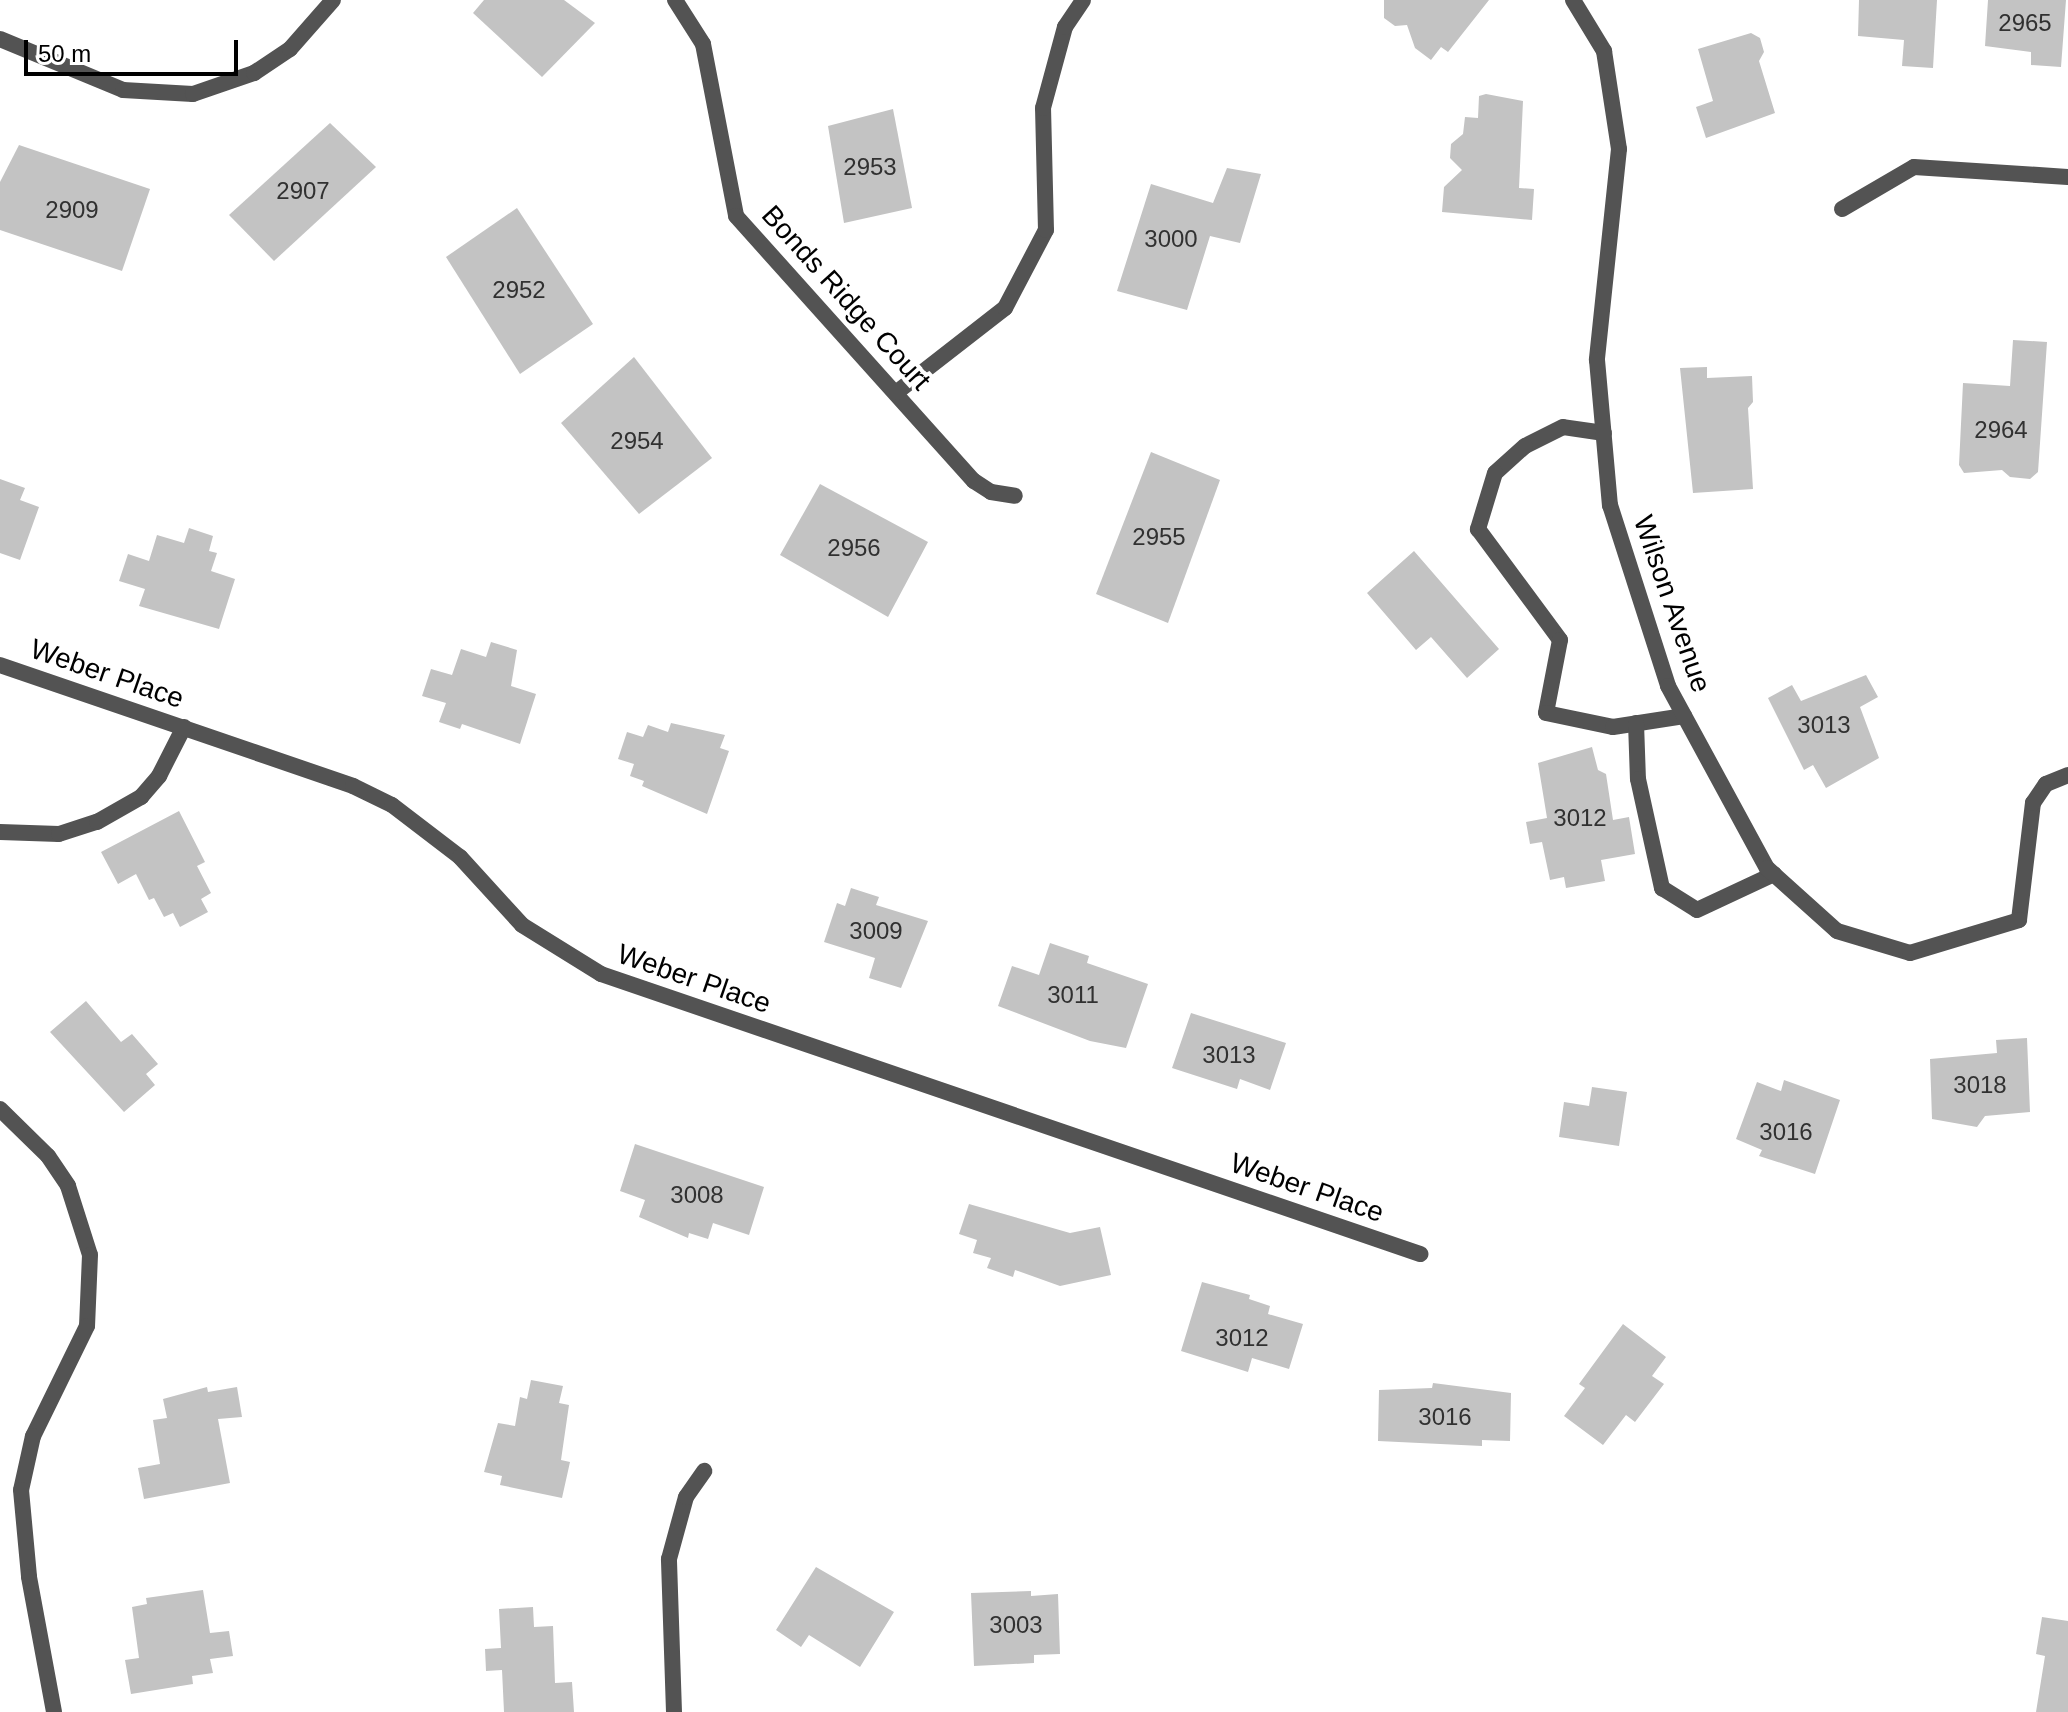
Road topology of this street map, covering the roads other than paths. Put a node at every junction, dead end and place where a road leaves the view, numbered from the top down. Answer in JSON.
{"nodes":[{"id":1,"x":333,"y":0,"type":"edge"},
{"id":2,"x":675,"y":0,"type":"edge"},
{"id":3,"x":1083,"y":0,"type":"edge"},
{"id":4,"x":1573,"y":0,"type":"edge"},
{"id":5,"x":0,"y":39,"type":"edge"},
{"id":6,"x":2068,"y":177,"type":"edge"},
{"id":7,"x":1842,"y":209,"type":"dead end"},
{"id":8,"x":897,"y":392,"type":"junction"},
{"id":9,"x":1604,"y":433,"type":"junction"},
{"id":10,"x":1015,"y":496,"type":"dead end"},
{"id":11,"x":0,"y":665,"type":"edge"},
{"id":12,"x":1684,"y":716,"type":"junction"},
{"id":13,"x":1636,"y":723,"type":"junction"},
{"id":14,"x":184,"y":727,"type":"junction"},
{"id":15,"x":2068,"y":775,"type":"edge"},
{"id":16,"x":0,"y":832,"type":"edge"},
{"id":17,"x":1774,"y":874,"type":"junction"},
{"id":18,"x":0,"y":1109,"type":"edge"},
{"id":19,"x":1420,"y":1254,"type":"dead end"},
{"id":20,"x":704,"y":1471,"type":"dead end"},
{"id":21,"x":54,"y":1712,"type":"edge"},
{"id":22,"x":674,"y":1712,"type":"edge"}],
"edges":[{"from":1,"to":5,"type":"street"},
{"from":2,"to":8,"type":"street","name":"Bonds Ridge Court"},
{"from":3,"to":8,"type":"street"},
{"from":4,"to":9,"type":"street","name":"Wilson Avenue"},
{"from":6,"to":7,"type":"street"},
{"from":8,"to":10,"type":"street","name":"Bonds Ridge Court"},
{"from":9,"to":12,"type":"street","name":"Wilson Avenue"},
{"from":9,"to":13,"type":"street"},
{"from":11,"to":14,"type":"street","name":"Weber Place"},
{"from":12,"to":13,"type":"street"},
{"from":12,"to":17,"type":"street","name":"Wilson Avenue"},
{"from":13,"to":17,"type":"street"},
{"from":14,"to":16,"type":"street"},
{"from":14,"to":19,"type":"street","name":"Weber Place"},
{"from":15,"to":17,"type":"street","name":"Wilson Avenue"},
{"from":18,"to":21,"type":"street"},
{"from":20,"to":22,"type":"street"}]}
